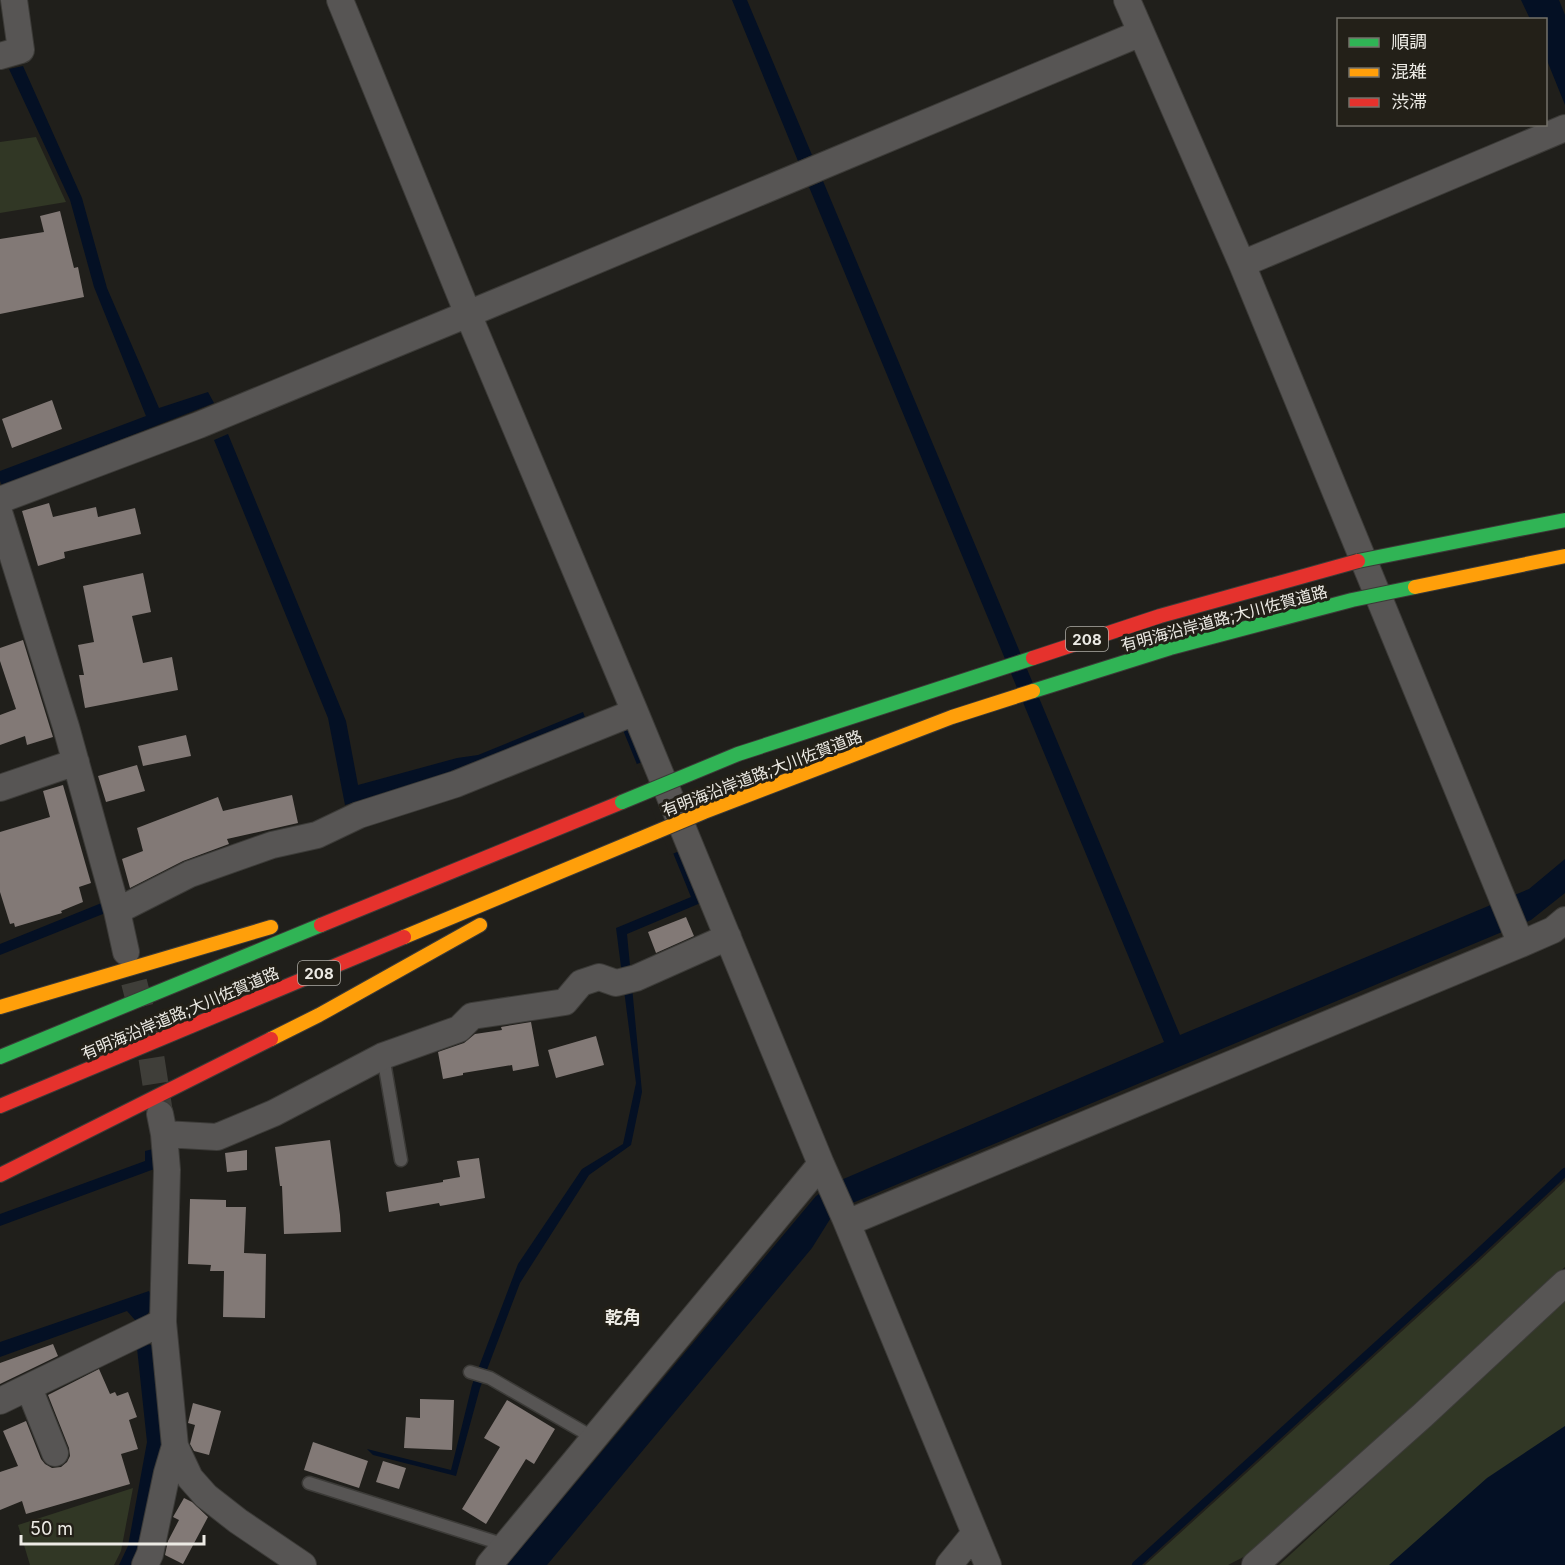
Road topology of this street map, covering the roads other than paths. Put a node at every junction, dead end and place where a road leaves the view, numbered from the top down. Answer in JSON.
{"nodes":[{"id":1,"x":14,"y":0,"type":"edge"},
{"id":2,"x":340,"y":0,"type":"edge"},
{"id":3,"x":1127,"y":0,"type":"edge"},
{"id":4,"x":1141,"y":33,"type":"junction"},
{"id":5,"x":0,"y":56,"type":"edge"},
{"id":6,"x":1565,"y":128,"type":"edge"},
{"id":7,"x":1242,"y":264,"type":"junction"},
{"id":8,"x":468,"y":314,"type":"junction"},
{"id":9,"x":0,"y":500,"type":"edge"},
{"id":10,"x":0,"y":515,"type":"edge"},
{"id":11,"x":1565,"y":520,"type":"edge"},
{"id":12,"x":1565,"y":556,"type":"edge"},
{"id":13,"x":635,"y":712,"type":"junction"},
{"id":14,"x":76,"y":762,"type":"junction"},
{"id":15,"x":0,"y":788,"type":"edge"},
{"id":16,"x":556,"y":829,"type":"junction"},
{"id":17,"x":590,"y":860,"type":"junction"},
{"id":18,"x":511,"y":907,"type":"dead end"},
{"id":19,"x":117,"y":911,"type":"junction"},
{"id":20,"x":306,"y":917,"type":"dead end"},
{"id":21,"x":491,"y":919,"type":"dead end"},
{"id":22,"x":1565,"y":920,"type":"edge"},
{"id":23,"x":284,"y":923,"type":"dead end"},
{"id":24,"x":728,"y":937,"type":"junction"},
{"id":25,"x":1521,"y":944,"type":"junction"},
{"id":26,"x":126,"y":952,"type":"dead end"},
{"id":27,"x":0,"y":1007,"type":"edge"},
{"id":28,"x":383,"y":1056,"type":"junction"},
{"id":29,"x":0,"y":1058,"type":"edge"},
{"id":30,"x":0,"y":1106,"type":"edge"},
{"id":31,"x":401,"y":1160,"type":"dead end"},
{"id":32,"x":824,"y":1172,"type":"junction"},
{"id":33,"x":0,"y":1175,"type":"edge"},
{"id":34,"x":846,"y":1220,"type":"junction"},
{"id":35,"x":1565,"y":1283,"type":"edge"},
{"id":36,"x":163,"y":1322,"type":"junction"},
{"id":37,"x":470,"y":1372,"type":"dead end"},
{"id":38,"x":29,"y":1388,"type":"junction"},
{"id":39,"x":0,"y":1401,"type":"edge"},
{"id":40,"x":594,"y":1438,"type":"junction"},
{"id":41,"x":175,"y":1446,"type":"junction"},
{"id":42,"x":56,"y":1453,"type":"dead end"},
{"id":43,"x":309,"y":1483,"type":"dead end"},
{"id":44,"x":975,"y":1533,"type":"junction"},
{"id":45,"x":506,"y":1545,"type":"junction"},
{"id":46,"x":145,"y":1565,"type":"edge"},
{"id":47,"x":303,"y":1565,"type":"edge"},
{"id":48,"x":489,"y":1565,"type":"edge"},
{"id":49,"x":949,"y":1565,"type":"edge"},
{"id":50,"x":988,"y":1565,"type":"edge"},
{"id":51,"x":1255,"y":1565,"type":"edge"}],
"edges":[{"from":1,"to":5,"type":"street"},
{"from":2,"to":8,"type":"street"},
{"from":3,"to":4,"type":"street"},
{"from":4,"to":7,"type":"street"},
{"from":4,"to":8,"type":"street"},
{"from":6,"to":7,"type":"street"},
{"from":7,"to":25,"type":"street"},
{"from":8,"to":9,"type":"street"},
{"from":8,"to":13,"type":"street"},
{"from":10,"to":14,"type":"street"},
{"from":11,"to":16,"type":"highway","name":"有明海沿岸道路;大川佐賀道路","number":"208","bridge":true},
{"from":12,"to":17,"type":"highway","name":"有明海沿岸道路;大川佐賀道路","number":"208","bridge":true},
{"from":13,"to":19,"type":"street"},
{"from":13,"to":24,"type":"street"},
{"from":14,"to":15,"type":"street"},
{"from":14,"to":19,"type":"street"},
{"from":16,"to":20,"type":"highway"},
{"from":16,"to":29,"type":"highway","name":"有明海沿岸道路;大川佐賀道路","number":"208"},
{"from":17,"to":18,"type":"highway"},
{"from":17,"to":30,"type":"highway","name":"有明海沿岸道路;大川佐賀道路","number":"208"},
{"from":19,"to":26,"type":"street"},
{"from":21,"to":33,"type":"highway"},
{"from":22,"to":25,"type":"street"},
{"from":23,"to":27,"type":"highway"},
{"from":24,"to":28,"type":"street"},
{"from":24,"to":32,"type":"street"},
{"from":25,"to":34,"type":"street"},
{"from":28,"to":31,"type":"lane"},
{"from":28,"to":36,"type":"street"},
{"from":32,"to":34,"type":"street"},
{"from":32,"to":40,"type":"street"},
{"from":34,"to":44,"type":"street"},
{"from":35,"to":51,"type":"street"},
{"from":36,"to":38,"type":"street"},
{"from":36,"to":41,"type":"street"},
{"from":37,"to":40,"type":"lane"},
{"from":38,"to":39,"type":"street"},
{"from":38,"to":42,"type":"street"},
{"from":40,"to":45,"type":"street"},
{"from":41,"to":46,"type":"street"},
{"from":41,"to":47,"type":"street"},
{"from":43,"to":45,"type":"lane"},
{"from":44,"to":49,"type":"street"},
{"from":44,"to":50,"type":"street"},
{"from":45,"to":48,"type":"street"}]}
